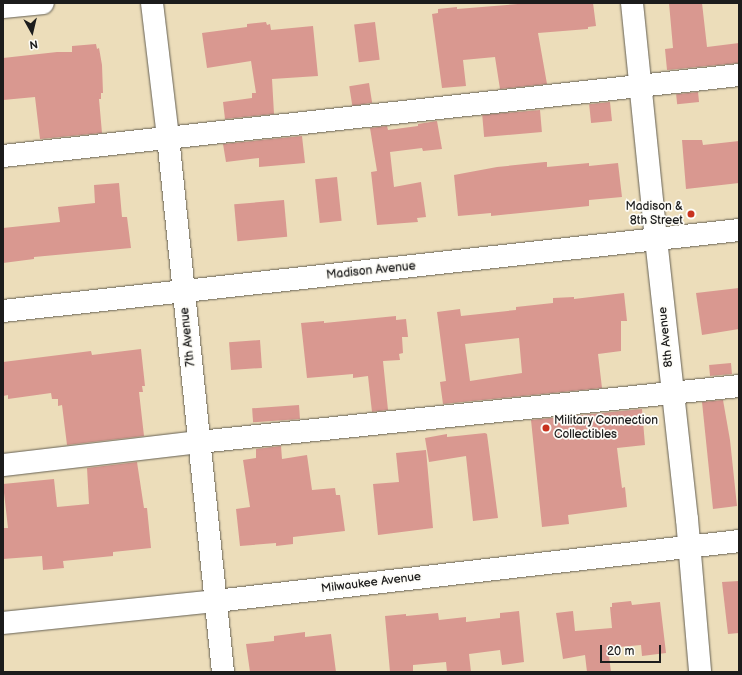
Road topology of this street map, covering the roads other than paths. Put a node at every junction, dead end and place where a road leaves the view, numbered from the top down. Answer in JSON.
{"nodes":[{"id":1,"x":43,"y":3,"type":"edge"},
{"id":2,"x":152,"y":3,"type":"edge"},
{"id":3,"x":632,"y":3,"type":"edge"},
{"id":4,"x":3,"y":7,"type":"edge"},
{"id":5,"x":739,"y":76,"type":"edge"},
{"id":6,"x":640,"y":86,"type":"junction"},
{"id":7,"x":168,"y":137,"type":"junction"},
{"id":8,"x":3,"y":156,"type":"edge"},
{"id":9,"x":739,"y":230,"type":"edge"},
{"id":10,"x":656,"y":239,"type":"junction"},
{"id":11,"x":183,"y":292,"type":"junction"},
{"id":12,"x":3,"y":311,"type":"edge"},
{"id":13,"x":739,"y":386,"type":"edge"},
{"id":14,"x":672,"y":394,"type":"junction"},
{"id":15,"x":199,"y":442,"type":"junction"},
{"id":16,"x":3,"y":465,"type":"edge"},
{"id":17,"x":739,"y":541,"type":"edge"},
{"id":18,"x":689,"y":546,"type":"junction"},
{"id":19,"x":216,"y":602,"type":"junction"},
{"id":20,"x":3,"y":623,"type":"edge"},
{"id":21,"x":223,"y":672,"type":"edge"},
{"id":22,"x":700,"y":672,"type":"edge"}],
"edges":[{"from":1,"to":4,"type":"street"},
{"from":2,"to":7,"type":"street","name":"7th Avenue"},
{"from":3,"to":6,"type":"street","name":"8th Avenue"},
{"from":5,"to":6,"type":"street"},
{"from":6,"to":7,"type":"street"},
{"from":6,"to":10,"type":"street","name":"8th Avenue"},
{"from":7,"to":8,"type":"street"},
{"from":7,"to":11,"type":"street","name":"7th Avenue"},
{"from":9,"to":10,"type":"street","name":"Madison Avenue"},
{"from":10,"to":11,"type":"street","name":"Madison Avenue"},
{"from":10,"to":14,"type":"street","name":"8th Avenue"},
{"from":11,"to":12,"type":"street","name":"Madison Avenue"},
{"from":11,"to":15,"type":"street","name":"7th Avenue"},
{"from":13,"to":14,"type":"street"},
{"from":14,"to":15,"type":"street"},
{"from":14,"to":18,"type":"street","name":"8th Avenue"},
{"from":15,"to":16,"type":"street"},
{"from":15,"to":19,"type":"street","name":"7th Avenue"},
{"from":17,"to":18,"type":"street","name":"Milwaukee Avenue"},
{"from":18,"to":19,"type":"street","name":"Milwaukee Avenue"},
{"from":18,"to":22,"type":"street","name":"8th Avenue"},
{"from":19,"to":20,"type":"street","name":"Milwaukee Avenue"},
{"from":19,"to":21,"type":"street","name":"7th Avenue"}]}
